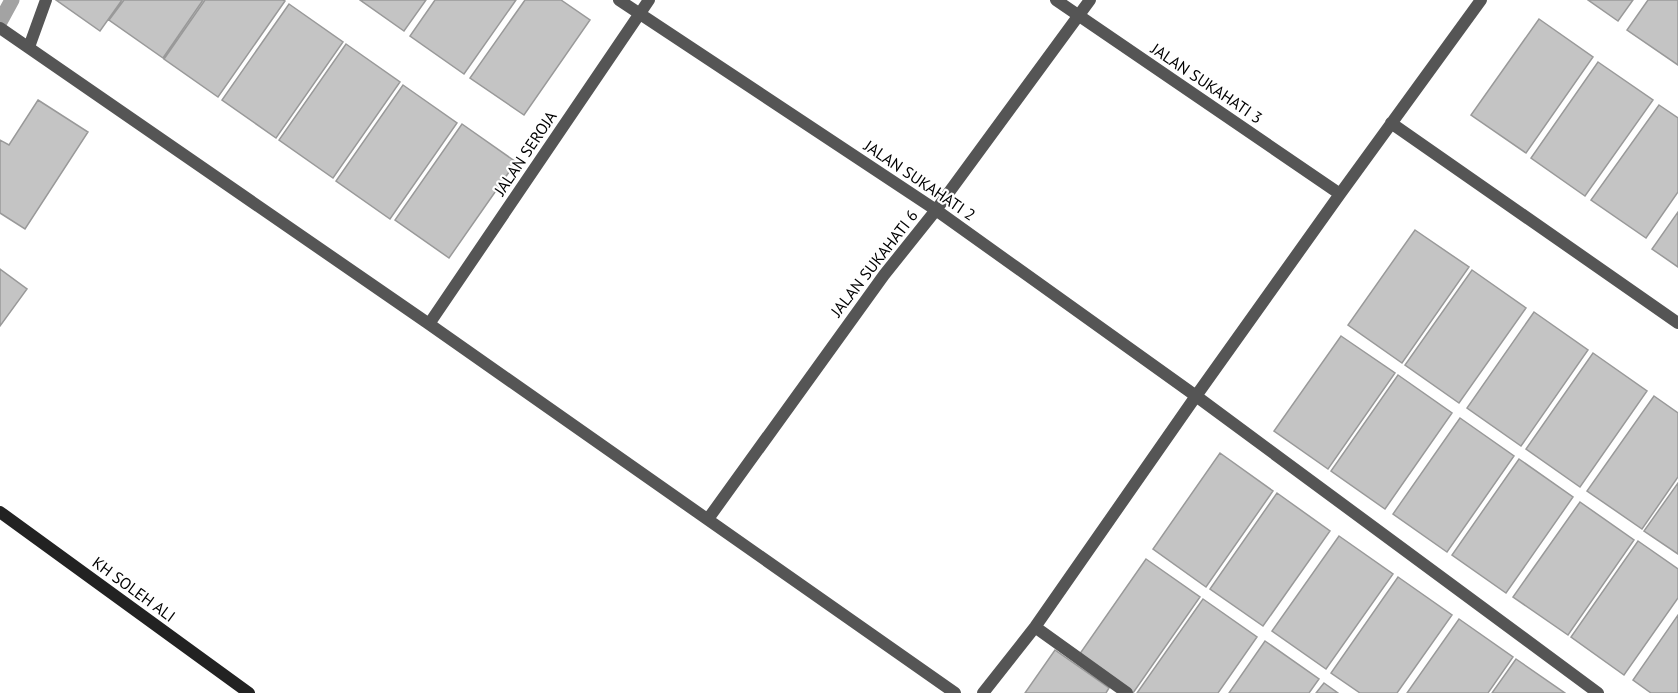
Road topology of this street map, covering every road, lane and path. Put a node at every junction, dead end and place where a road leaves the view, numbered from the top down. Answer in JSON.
{"nodes":[{"id":1,"x":46,"y":0,"type":"edge"},
{"id":2,"x":619,"y":0,"type":"edge"},
{"id":3,"x":649,"y":0,"type":"edge"},
{"id":4,"x":1056,"y":0,"type":"edge"},
{"id":5,"x":1090,"y":0,"type":"edge"},
{"id":6,"x":1481,"y":0,"type":"edge"},
{"id":7,"x":639,"y":14,"type":"junction"},
{"id":8,"x":1079,"y":15,"type":"junction"},
{"id":9,"x":0,"y":28,"type":"edge"},
{"id":10,"x":28,"y":47,"type":"junction"},
{"id":11,"x":1391,"y":123,"type":"junction"},
{"id":12,"x":1340,"y":194,"type":"junction"},
{"id":13,"x":936,"y":210,"type":"junction"},
{"id":14,"x":1678,"y":323,"type":"edge"},
{"id":15,"x":429,"y":324,"type":"junction"},
{"id":16,"x":1196,"y":396,"type":"junction"},
{"id":17,"x":0,"y":512,"type":"edge"},
{"id":18,"x":708,"y":519,"type":"junction"},
{"id":19,"x":1035,"y":627,"type":"junction"},
{"id":20,"x":249,"y":693,"type":"edge"},
{"id":21,"x":955,"y":693,"type":"edge"},
{"id":22,"x":983,"y":693,"type":"edge"},
{"id":23,"x":1127,"y":693,"type":"edge"},
{"id":24,"x":1598,"y":693,"type":"edge"}],
"edges":[{"from":1,"to":10,"type":"street"},
{"from":2,"to":7,"type":"street","name":"JALAN SUKAHATI 2"},
{"from":3,"to":7,"type":"street","name":"JALAN SEROJA"},
{"from":4,"to":8,"type":"street","name":"JALAN SUKAHATI 3"},
{"from":5,"to":8,"type":"street","name":"JALAN SUKAHATI 6"},
{"from":6,"to":11,"type":"street"},
{"from":7,"to":13,"type":"street","name":"JALAN SUKAHATI 2"},
{"from":7,"to":15,"type":"street","name":"JALAN SEROJA"},
{"from":8,"to":12,"type":"street","name":"JALAN SUKAHATI 3"},
{"from":8,"to":13,"type":"street","name":"JALAN SUKAHATI 6"},
{"from":9,"to":10,"type":"street"},
{"from":10,"to":15,"type":"street"},
{"from":11,"to":12,"type":"street"},
{"from":11,"to":14,"type":"street"},
{"from":12,"to":16,"type":"street"},
{"from":13,"to":16,"type":"street","name":"JALAN SUKAHATI 2"},
{"from":13,"to":18,"type":"street","name":"JALAN SUKAHATI 6"},
{"from":15,"to":18,"type":"street"},
{"from":16,"to":19,"type":"street"},
{"from":16,"to":24,"type":"street","name":"JALAN SUKAHATI 2"},
{"from":17,"to":20,"type":"street","name":"KH SOLEH ALI"},
{"from":18,"to":21,"type":"street"},
{"from":19,"to":22,"type":"street"},
{"from":19,"to":23,"type":"street"}]}
